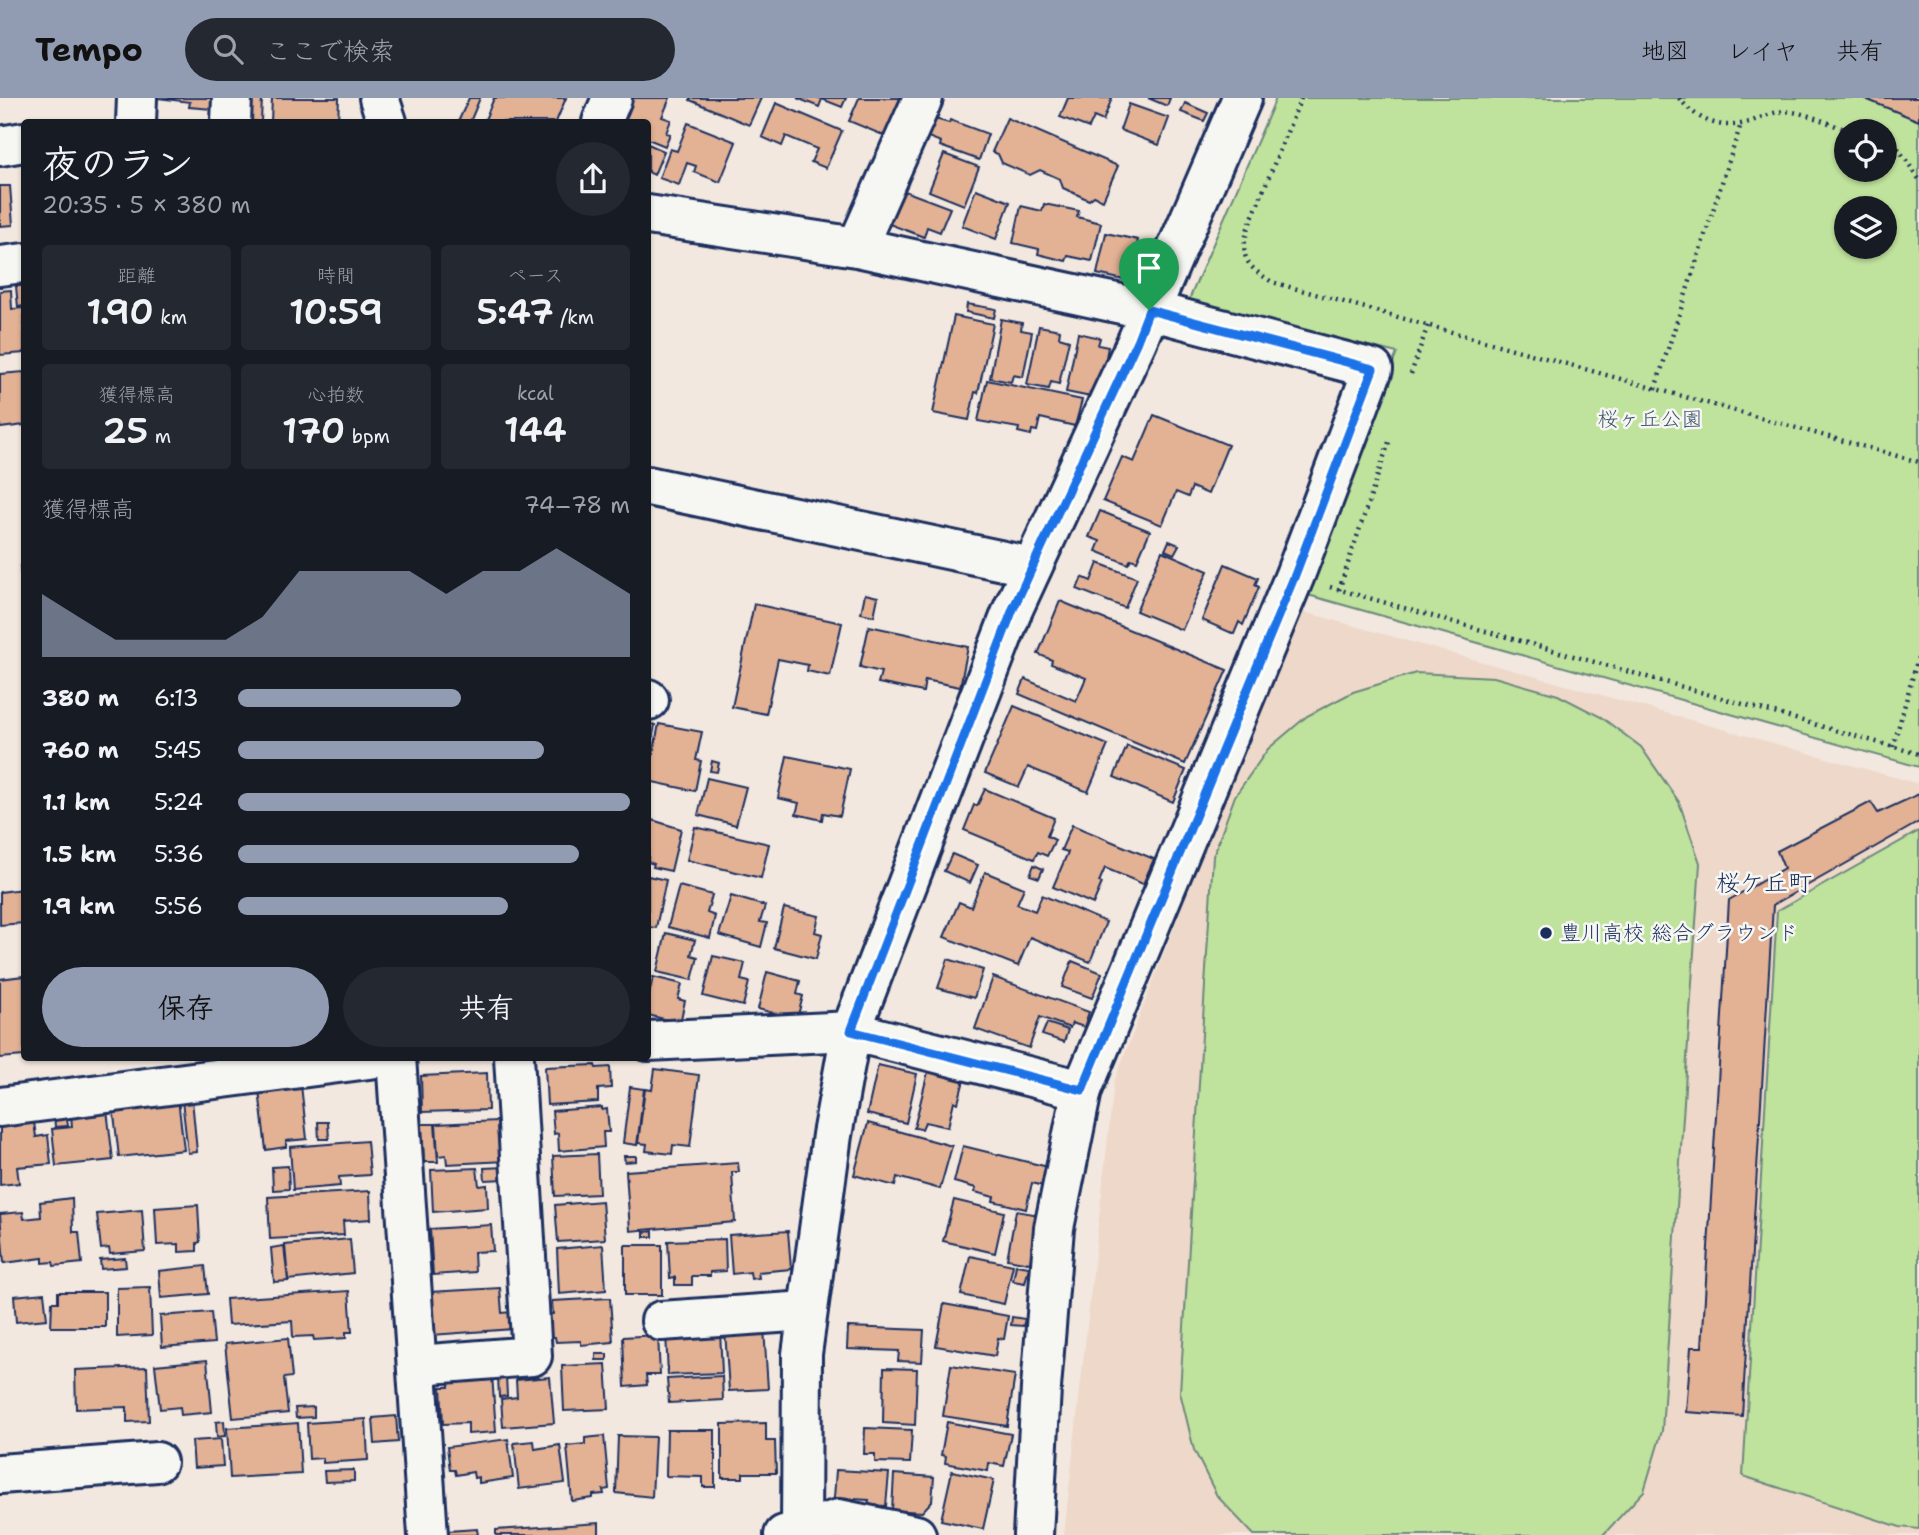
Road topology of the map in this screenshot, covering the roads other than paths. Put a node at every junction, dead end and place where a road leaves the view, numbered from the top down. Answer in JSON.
{"nodes":[{"id":1,"x":137,"y":98,"type":"edge"},
{"id":2,"x":232,"y":98,"type":"edge"},
{"id":3,"x":379,"y":98,"type":"edge"},
{"id":4,"x":612,"y":98,"type":"edge"},
{"id":5,"x":923,"y":98,"type":"edge"},
{"id":6,"x":1242,"y":98,"type":"edge"},
{"id":7,"x":136,"y":119,"type":"edge"},
{"id":8,"x":231,"y":119,"type":"edge"},
{"id":9,"x":386,"y":119,"type":"edge"},
{"id":10,"x":603,"y":119,"type":"edge"},
{"id":11,"x":21,"y":142,"type":"edge"},
{"id":12,"x":0,"y":146,"type":"edge"},
{"id":13,"x":651,"y":215,"type":"edge"},
{"id":14,"x":857,"y":247,"type":"junction"},
{"id":15,"x":21,"y":263,"type":"edge"},
{"id":16,"x":0,"y":266,"type":"edge"},
{"id":17,"x":1149,"y":310,"type":"junction"},
{"id":18,"x":651,"y":487,"type":"edge"},
{"id":19,"x":1032,"y":567,"type":"junction"},
{"id":20,"x":851,"y":1031,"type":"junction"},
{"id":21,"x":651,"y":1041,"type":"edge"},
{"id":22,"x":353,"y":1061,"type":"edge"},
{"id":23,"x":396,"y":1061,"type":"edge"},
{"id":24,"x":514,"y":1061,"type":"edge"},
{"id":25,"x":1082,"y":1090,"type":"junction"},
{"id":26,"x":0,"y":1107,"type":"edge"},
{"id":27,"x":807,"y":1311,"type":"junction"},
{"id":28,"x":661,"y":1321,"type":"dead end"},
{"id":29,"x":418,"y":1365,"type":"junction"},
{"id":30,"x":158,"y":1462,"type":"dead end"},
{"id":31,"x":0,"y":1474,"type":"edge"},
{"id":32,"x":795,"y":1533,"type":"edge"},
{"id":33,"x":428,"y":1535,"type":"edge"},
{"id":34,"x":916,"y":1535,"type":"edge"},
{"id":35,"x":1033,"y":1535,"type":"edge"}],
"edges":[{"from":1,"to":7,"type":"street"},
{"from":2,"to":8,"type":"street"},
{"from":3,"to":9,"type":"street"},
{"from":4,"to":10,"type":"street"},
{"from":5,"to":14,"type":"street"},
{"from":6,"to":17,"type":"street"},
{"from":11,"to":12,"type":"street"},
{"from":13,"to":14,"type":"street"},
{"from":14,"to":17,"type":"street"},
{"from":15,"to":16,"type":"street"},
{"from":17,"to":19,"type":"street"},
{"from":17,"to":25,"type":"street"},
{"from":18,"to":19,"type":"street"},
{"from":19,"to":20,"type":"street"},
{"from":20,"to":21,"type":"street"},
{"from":20,"to":25,"type":"street"},
{"from":20,"to":27,"type":"street"},
{"from":22,"to":26,"type":"street"},
{"from":23,"to":29,"type":"street"},
{"from":24,"to":29,"type":"street"},
{"from":25,"to":35,"type":"street"},
{"from":27,"to":28,"type":"street"},
{"from":27,"to":32,"type":"street"},
{"from":29,"to":33,"type":"street"},
{"from":30,"to":31,"type":"street"},
{"from":32,"to":34,"type":"street"}]}
